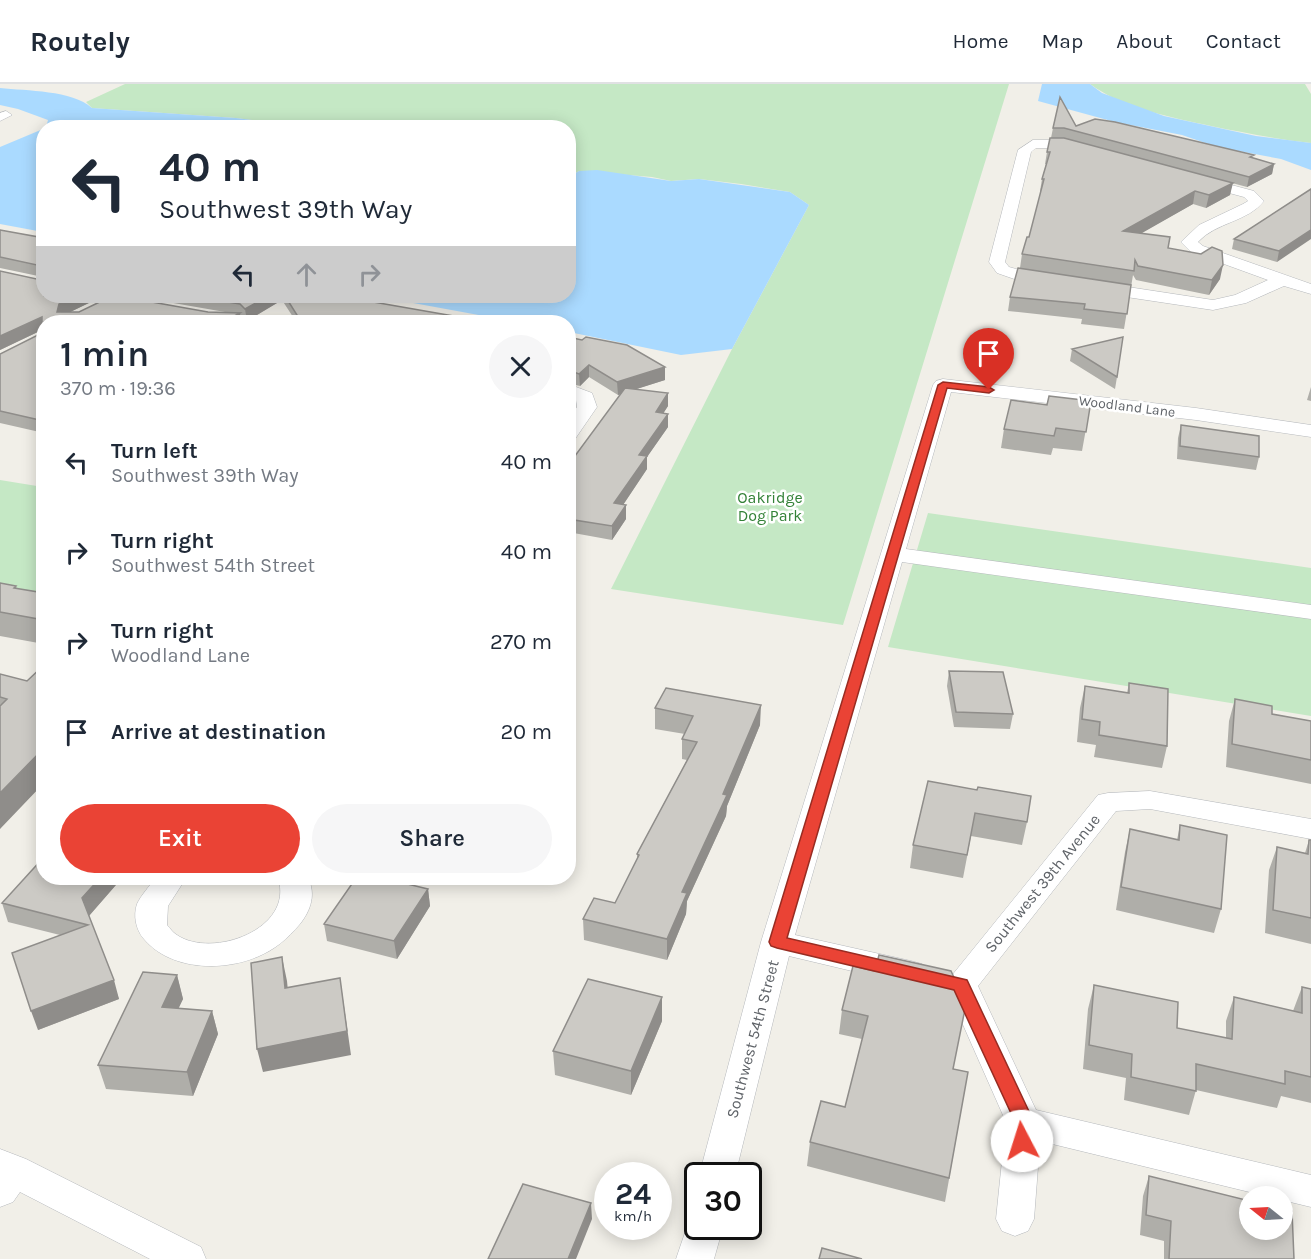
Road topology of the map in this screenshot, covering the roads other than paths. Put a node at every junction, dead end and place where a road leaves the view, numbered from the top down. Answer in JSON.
{"nodes":[{"id":1,"x":1311,"y":273,"type":"edge"},
{"id":2,"x":1283,"y":280,"type":"junction"},
{"id":3,"x":1311,"y":289,"type":"edge"},
{"id":4,"x":99,"y":303,"type":"edge"},
{"id":5,"x":137,"y":303,"type":"edge"},
{"id":6,"x":158,"y":307,"type":"edge"},
{"id":7,"x":87,"y":313,"type":"edge"},
{"id":8,"x":943,"y":385,"type":"joint"},
{"id":9,"x":577,"y":394,"type":"edge"},
{"id":10,"x":576,"y":423,"type":"edge"},
{"id":11,"x":1311,"y":431,"type":"edge"},
{"id":12,"x":893,"y":554,"type":"junction"},
{"id":13,"x":1311,"y":612,"type":"edge"},
{"id":14,"x":1311,"y":829,"type":"edge"},
{"id":15,"x":164,"y":885,"type":"edge"},
{"id":16,"x":297,"y":885,"type":"edge"},
{"id":17,"x":777,"y":942,"type":"junction"},
{"id":18,"x":961,"y":984,"type":"junction"},
{"id":19,"x":1024,"y":1122,"type":"junction"},
{"id":20,"x":721,"y":1162,"type":"edge"},
{"id":21,"x":4,"y":1175,"type":"edge"},
{"id":22,"x":1311,"y":1191,"type":"edge"},
{"id":23,"x":1015,"y":1219,"type":"dead end"},
{"id":24,"x":700,"y":1240,"type":"edge"},
{"id":25,"x":181,"y":1258,"type":"edge"},
{"id":26,"x":695,"y":1259,"type":"edge"}],
"edges":[{"from":1,"to":2,"type":"street"},
{"from":2,"to":2,"type":"street"},
{"from":2,"to":3,"type":"street"},
{"from":4,"to":7,"type":"street"},
{"from":5,"to":6,"type":"street"},
{"from":8,"to":11,"type":"street","name":"Woodland Lane"},
{"from":8,"to":12,"type":"street","name":"Southwest 54th Street"},
{"from":9,"to":10,"type":"street"},
{"from":12,"to":13,"type":"street"},
{"from":12,"to":17,"type":"street","name":"Southwest 54th Street"},
{"from":14,"to":18,"type":"street","name":"Southwest 39th Avenue"},
{"from":15,"to":16,"type":"street"},
{"from":17,"to":18,"type":"street"},
{"from":17,"to":20,"type":"street","name":"Southwest 54th Street"},
{"from":18,"to":19,"type":"street"},
{"from":19,"to":22,"type":"street"},
{"from":19,"to":23,"type":"street"},
{"from":21,"to":25,"type":"street"},
{"from":24,"to":26,"type":"street"}]}
